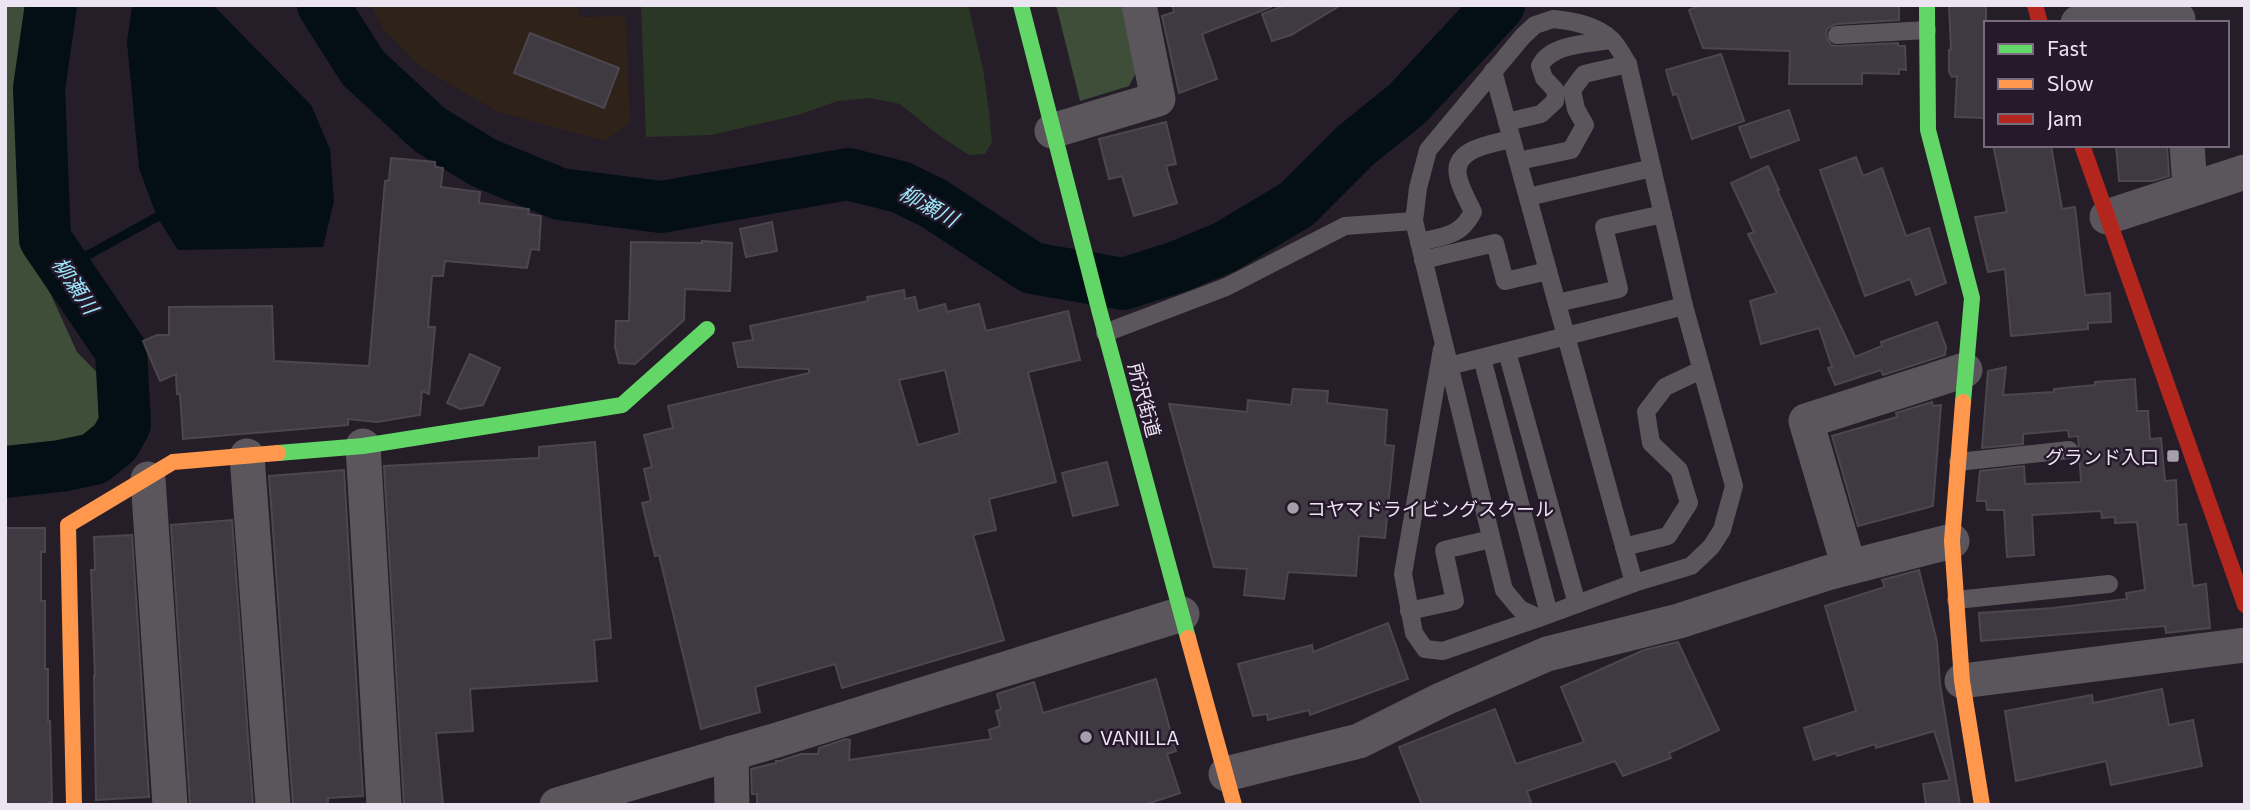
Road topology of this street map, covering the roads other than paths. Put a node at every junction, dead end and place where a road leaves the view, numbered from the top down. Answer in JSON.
{"nodes":[{"id":1,"x":1139,"y":5,"type":"edge"},
{"id":2,"x":1927,"y":5,"type":"edge"},
{"id":3,"x":1020,"y":8,"type":"edge"},
{"id":4,"x":2128,"y":21,"type":"edge"},
{"id":5,"x":2178,"y":21,"type":"edge"},
{"id":6,"x":1927,"y":30,"type":"junction"},
{"id":7,"x":1837,"y":35,"type":"dead end"},
{"id":8,"x":1611,"y":40,"type":"junction"},
{"id":9,"x":1628,"y":64,"type":"junction"},
{"id":10,"x":1493,"y":71,"type":"junction"},
{"id":11,"x":1509,"y":130,"type":"junction"},
{"id":12,"x":1052,"y":131,"type":"junction"},
{"id":13,"x":2083,"y":147,"type":"edge"},
{"id":14,"x":2187,"y":147,"type":"edge"},
{"id":15,"x":1518,"y":161,"type":"junction"},
{"id":16,"x":1652,"y":168,"type":"junction"},
{"id":17,"x":2245,"y":172,"type":"edge"},
{"id":18,"x":2190,"y":188,"type":"junction"},
{"id":19,"x":1528,"y":197,"type":"junction"},
{"id":20,"x":1663,"y":214,"type":"junction"},
{"id":21,"x":2107,"y":217,"type":"junction"},
{"id":22,"x":1414,"y":221,"type":"junction"},
{"id":23,"x":1419,"y":242,"type":"junction"},
{"id":24,"x":1423,"y":260,"type":"junction"},
{"id":25,"x":1548,"y":271,"type":"junction"},
{"id":26,"x":1557,"y":303,"type":"junction"},
{"id":27,"x":1684,"y":306,"type":"junction"},
{"id":28,"x":707,"y":329,"type":"dead end"},
{"id":29,"x":1105,"y":333,"type":"junction"},
{"id":30,"x":1566,"y":336,"type":"junction"},
{"id":31,"x":1443,"y":343,"type":"junction"},
{"id":32,"x":1507,"y":352,"type":"junction"},
{"id":33,"x":1482,"y":358,"type":"junction"},
{"id":34,"x":1449,"y":366,"type":"junction"},
{"id":35,"x":1701,"y":370,"type":"junction"},
{"id":36,"x":1965,"y":370,"type":"junction"},
{"id":37,"x":363,"y":446,"type":"junction"},
{"id":38,"x":2069,"y":450,"type":"dead end"},
{"id":39,"x":247,"y":456,"type":"junction"},
{"id":40,"x":1958,"y":462,"type":"junction"},
{"id":41,"x":148,"y":479,"type":"junction"},
{"id":42,"x":1492,"y":540,"type":"junction"},
{"id":43,"x":1952,"y":541,"type":"junction"},
{"id":44,"x":1624,"y":547,"type":"junction"},
{"id":45,"x":1849,"y":567,"type":"junction"},
{"id":46,"x":1634,"y":583,"type":"junction"},
{"id":47,"x":2109,"y":584,"type":"dead end"},
{"id":48,"x":1956,"y":600,"type":"junction"},
{"id":49,"x":1577,"y":604,"type":"junction"},
{"id":50,"x":2245,"y":605,"type":"edge"},
{"id":51,"x":1409,"y":611,"type":"junction"},
{"id":52,"x":1182,"y":614,"type":"junction"},
{"id":53,"x":1544,"y":616,"type":"junction"},
{"id":54,"x":2245,"y":645,"type":"edge"},
{"id":55,"x":1962,"y":681,"type":"junction"},
{"id":56,"x":731,"y":753,"type":"junction"},
{"id":57,"x":1230,"y":790,"type":"edge"},
{"id":58,"x":74,"y":805,"type":"edge"},
{"id":59,"x":170,"y":805,"type":"edge"},
{"id":60,"x":273,"y":805,"type":"edge"},
{"id":61,"x":384,"y":805,"type":"edge"},
{"id":62,"x":557,"y":805,"type":"edge"},
{"id":63,"x":733,"y":805,"type":"edge"},
{"id":64,"x":1982,"y":805,"type":"edge"}],
"edges":[{"from":1,"to":12,"type":"street"},
{"from":2,"to":6,"type":"street"},
{"from":3,"to":12,"type":"street","name":"所沢街道"},
{"from":4,"to":5,"type":"street"},
{"from":6,"to":7,"type":"lane"},
{"from":6,"to":36,"type":"street"},
{"from":8,"to":9,"type":"lane"},
{"from":8,"to":10,"type":"lane"},
{"from":8,"to":11,"type":"lane"},
{"from":9,"to":15,"type":"lane"},
{"from":9,"to":16,"type":"lane"},
{"from":10,"to":11,"type":"lane"},
{"from":10,"to":22,"type":"lane"},
{"from":11,"to":15,"type":"lane"},
{"from":11,"to":23,"type":"lane"},
{"from":12,"to":29,"type":"street","name":"所沢街道"},
{"from":13,"to":21,"type":"street"},
{"from":14,"to":18,"type":"street"},
{"from":15,"to":19,"type":"lane"},
{"from":16,"to":19,"type":"lane"},
{"from":16,"to":20,"type":"lane"},
{"from":17,"to":18,"type":"street"},
{"from":18,"to":21,"type":"street"},
{"from":19,"to":25,"type":"lane"},
{"from":20,"to":26,"type":"lane"},
{"from":20,"to":27,"type":"lane"},
{"from":21,"to":50,"type":"street"},
{"from":22,"to":23,"type":"lane"},
{"from":22,"to":29,"type":"lane"},
{"from":23,"to":24,"type":"lane"},
{"from":24,"to":25,"type":"lane"},
{"from":24,"to":31,"type":"lane"},
{"from":25,"to":26,"type":"lane"},
{"from":26,"to":30,"type":"lane"},
{"from":27,"to":30,"type":"lane"},
{"from":27,"to":35,"type":"lane"},
{"from":28,"to":37,"type":"street"},
{"from":29,"to":52,"type":"street","name":"所沢街道"},
{"from":30,"to":32,"type":"lane"},
{"from":30,"to":44,"type":"lane"},
{"from":31,"to":34,"type":"lane"},
{"from":31,"to":51,"type":"lane"},
{"from":32,"to":33,"type":"lane"},
{"from":32,"to":49,"type":"lane"},
{"from":33,"to":34,"type":"lane"},
{"from":33,"to":53,"type":"lane"},
{"from":34,"to":42,"type":"lane"},
{"from":35,"to":44,"type":"lane"},
{"from":35,"to":46,"type":"lane"},
{"from":36,"to":40,"type":"street"},
{"from":36,"to":45,"type":"street"},
{"from":37,"to":39,"type":"street"},
{"from":37,"to":61,"type":"street"},
{"from":38,"to":40,"type":"lane"},
{"from":39,"to":41,"type":"street"},
{"from":39,"to":60,"type":"street"},
{"from":40,"to":43,"type":"street"},
{"from":41,"to":58,"type":"street"},
{"from":41,"to":59,"type":"street"},
{"from":42,"to":51,"type":"lane"},
{"from":42,"to":53,"type":"lane"},
{"from":43,"to":45,"type":"street"},
{"from":43,"to":48,"type":"street"},
{"from":44,"to":46,"type":"lane"},
{"from":45,"to":57,"type":"street"},
{"from":46,"to":49,"type":"lane"},
{"from":47,"to":48,"type":"lane"},
{"from":48,"to":55,"type":"street"},
{"from":49,"to":53,"type":"lane"},
{"from":51,"to":53,"type":"lane"},
{"from":52,"to":56,"type":"street"},
{"from":52,"to":57,"type":"street","name":"所沢街道"},
{"from":54,"to":55,"type":"street"},
{"from":55,"to":64,"type":"street"},
{"from":56,"to":62,"type":"street"},
{"from":56,"to":63,"type":"street"}]}
